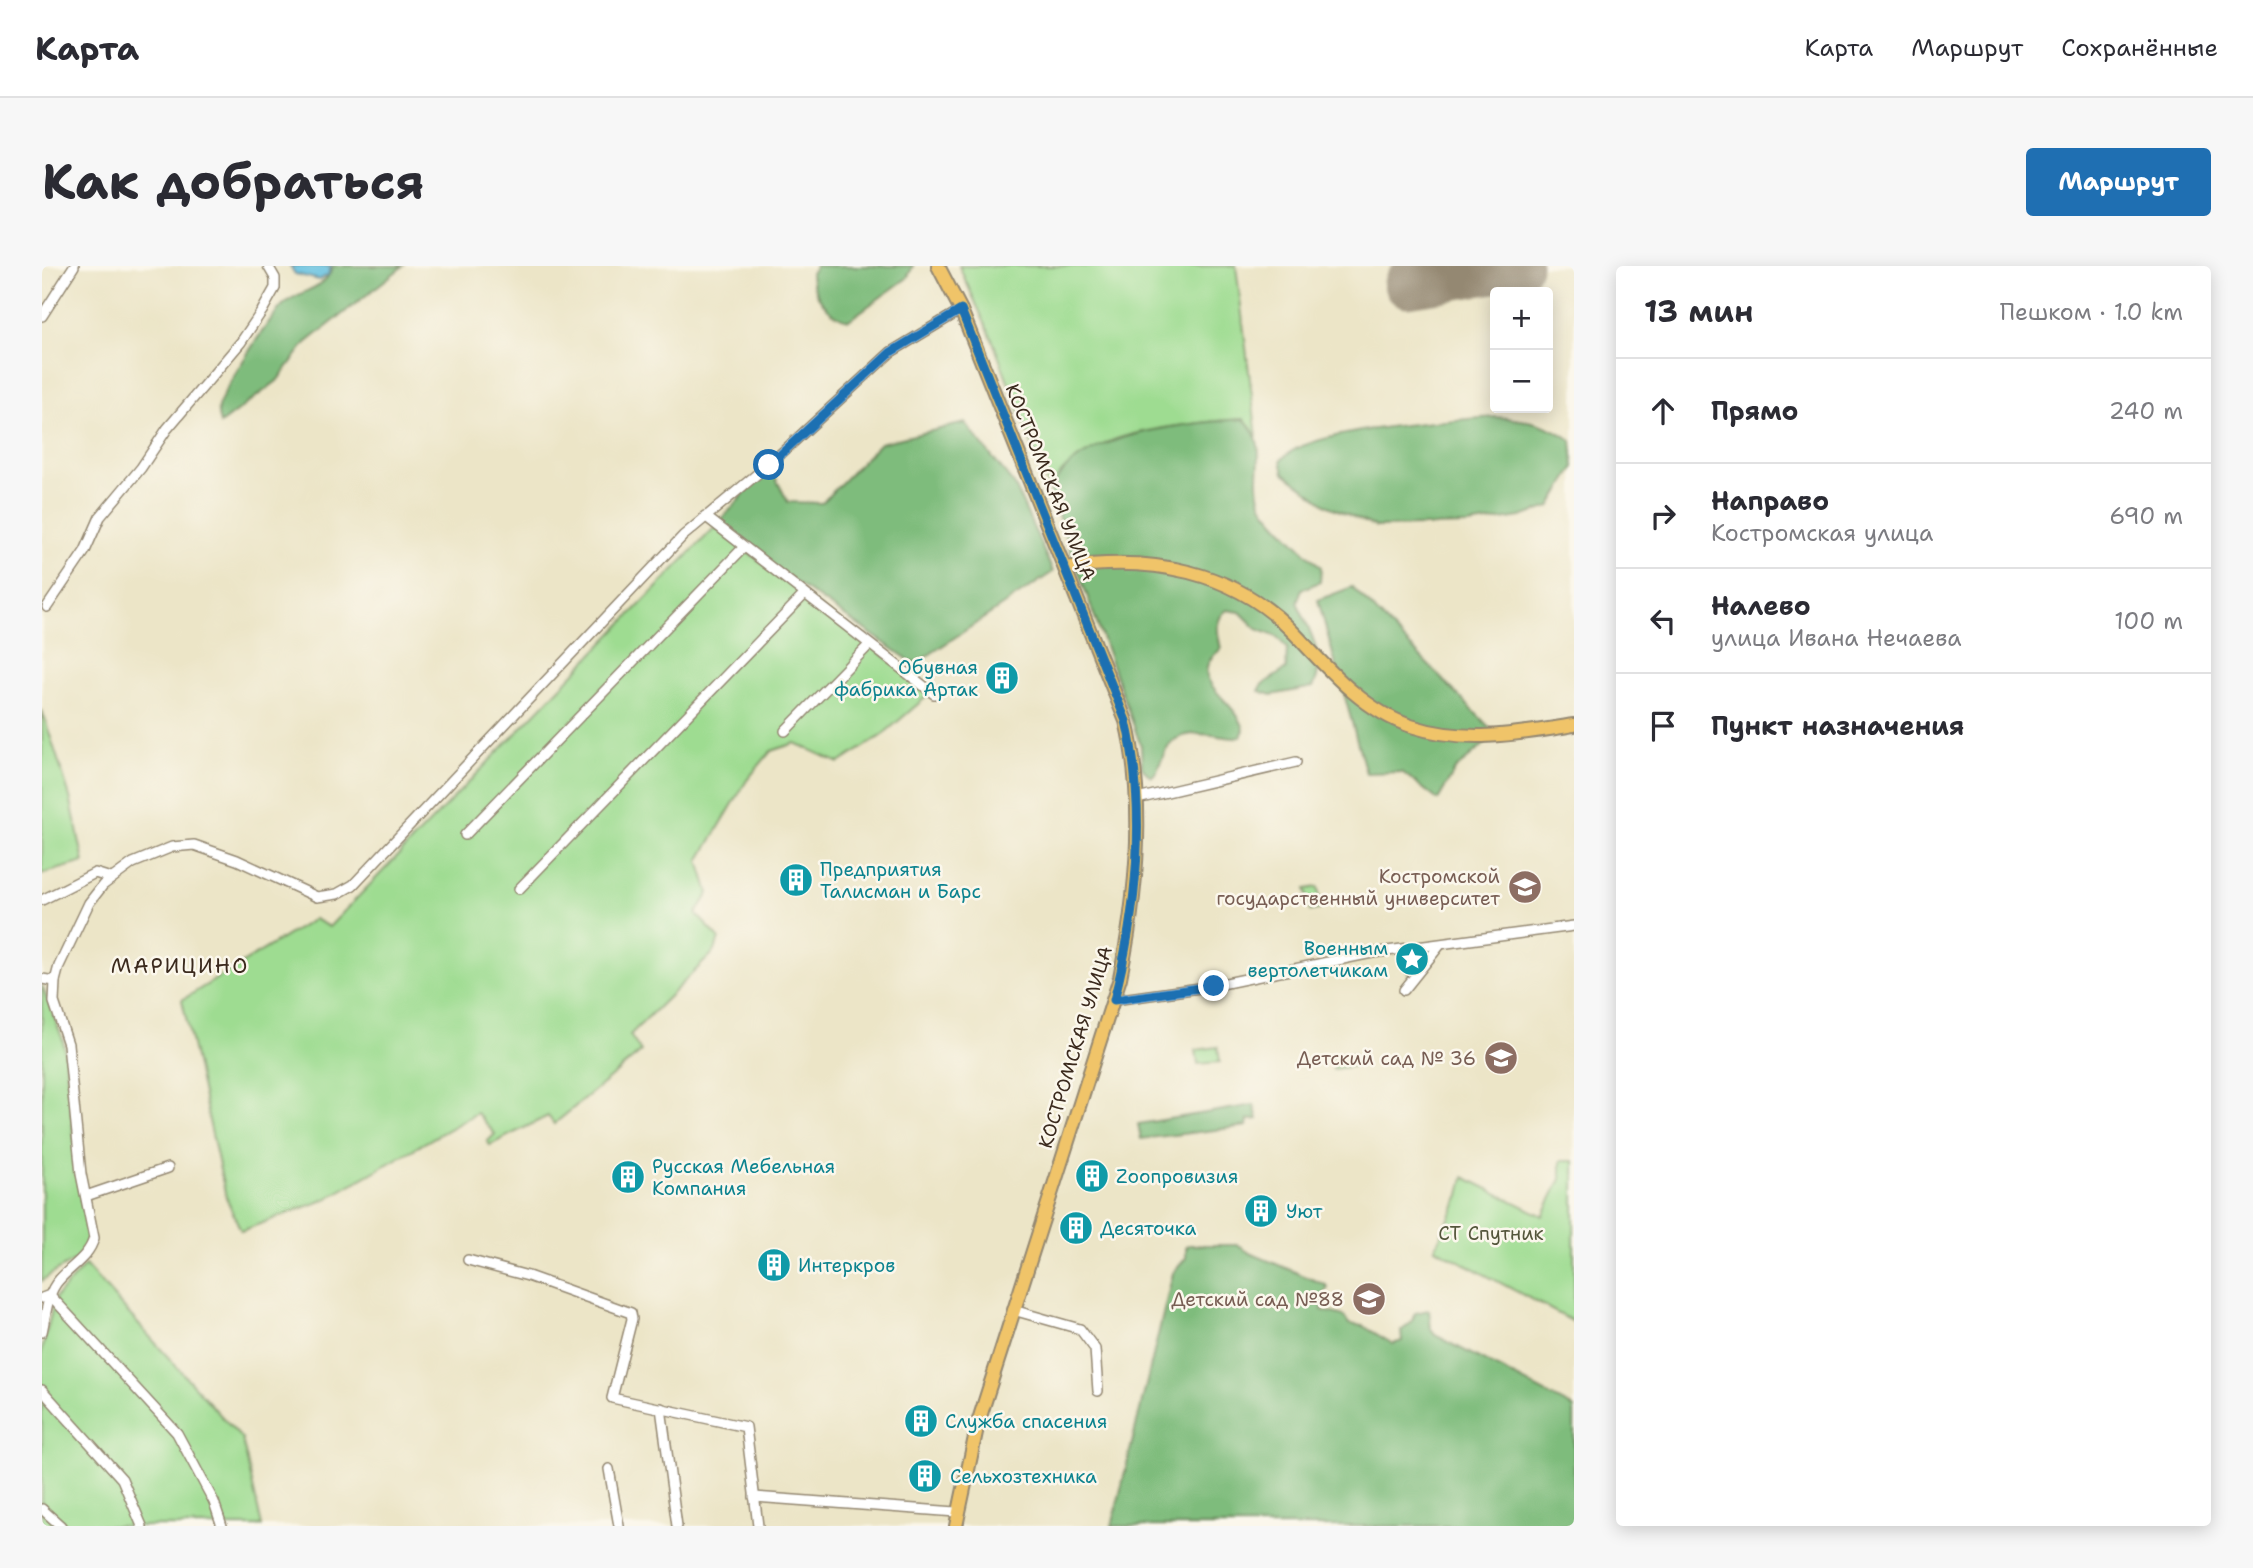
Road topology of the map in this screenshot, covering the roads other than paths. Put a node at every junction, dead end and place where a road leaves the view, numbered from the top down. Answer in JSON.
{"nodes":[{"id":1,"x":74,"y":266,"type":"edge"},
{"id":2,"x":268,"y":266,"type":"edge"},
{"id":3,"x":939,"y":266,"type":"edge"},
{"id":4,"x":961,"y":310,"type":"junction"},
{"id":5,"x":42,"y":316,"type":"edge"},
{"id":6,"x":705,"y":516,"type":"junction"},
{"id":7,"x":744,"y":547,"type":"junction"},
{"id":8,"x":1065,"y":568,"type":"junction"},
{"id":9,"x":804,"y":595,"type":"junction"},
{"id":10,"x":47,"y":607,"type":"dead end"},
{"id":11,"x":869,"y":645,"type":"junction"},
{"id":12,"x":933,"y":694,"type":"dead end"},
{"id":13,"x":1574,"y":725,"type":"edge"},
{"id":14,"x":785,"y":731,"type":"dead end"},
{"id":15,"x":1296,"y":762,"type":"dead end"},
{"id":16,"x":1137,"y":799,"type":"junction"},
{"id":17,"x":465,"y":835,"type":"dead end"},
{"id":18,"x":111,"y":878,"type":"junction"},
{"id":19,"x":519,"y":889,"type":"dead end"},
{"id":20,"x":42,"y":900,"type":"edge"},
{"id":21,"x":1574,"y":926,"type":"edge"},
{"id":22,"x":1440,"y":944,"type":"junction"},
{"id":23,"x":42,"y":979,"type":"edge"},
{"id":24,"x":55,"y":981,"type":"junction"},
{"id":25,"x":1404,"y":990,"type":"dead end"},
{"id":26,"x":1114,"y":1000,"type":"junction"},
{"id":27,"x":168,"y":1168,"type":"dead end"},
{"id":28,"x":86,"y":1196,"type":"junction"},
{"id":29,"x":468,"y":1260,"type":"dead end"},
{"id":30,"x":46,"y":1297,"type":"edge"},
{"id":31,"x":1013,"y":1310,"type":"junction"},
{"id":32,"x":42,"y":1332,"type":"edge"},
{"id":33,"x":42,"y":1390,"type":"edge"},
{"id":34,"x":1098,"y":1391,"type":"dead end"},
{"id":35,"x":661,"y":1408,"type":"junction"},
{"id":36,"x":609,"y":1469,"type":"dead end"},
{"id":37,"x":754,"y":1497,"type":"junction"},
{"id":38,"x":42,"y":1509,"type":"edge"},
{"id":39,"x":956,"y":1512,"type":"junction"},
{"id":40,"x":61,"y":1526,"type":"edge"},
{"id":41,"x":142,"y":1526,"type":"edge"},
{"id":42,"x":222,"y":1526,"type":"edge"},
{"id":43,"x":619,"y":1526,"type":"edge"},
{"id":44,"x":677,"y":1526,"type":"edge"},
{"id":45,"x":758,"y":1526,"type":"edge"},
{"id":46,"x":956,"y":1526,"type":"edge"}],
"edges":[{"from":1,"to":5,"type":"street"},
{"from":2,"to":10,"type":"street"},
{"from":3,"to":4,"type":"main road","name":"КОСТРОМСКАЯ УЛИЦА"},
{"from":4,"to":6,"type":"street"},
{"from":4,"to":8,"type":"main road","name":"КОСТРОМСКАЯ УЛИЦА"},
{"from":6,"to":7,"type":"street"},
{"from":6,"to":18,"type":"street"},
{"from":7,"to":9,"type":"street"},
{"from":7,"to":17,"type":"street"},
{"from":8,"to":13,"type":"main road"},
{"from":8,"to":16,"type":"main road","name":"КОСТРОМСКАЯ УЛИЦА"},
{"from":9,"to":11,"type":"street"},
{"from":9,"to":19,"type":"street"},
{"from":11,"to":12,"type":"street"},
{"from":11,"to":14,"type":"street"},
{"from":15,"to":16,"type":"street"},
{"from":16,"to":26,"type":"main road","name":"КОСТРОМСКАЯ УЛИЦА"},
{"from":18,"to":20,"type":"street"},
{"from":18,"to":24,"type":"street"},
{"from":21,"to":22,"type":"street"},
{"from":22,"to":25,"type":"street"},
{"from":22,"to":26,"type":"street"},
{"from":23,"to":24,"type":"street"},
{"from":24,"to":28,"type":"street"},
{"from":26,"to":31,"type":"main road","name":"КОСТРОМСКАЯ УЛИЦА"},
{"from":27,"to":28,"type":"street"},
{"from":28,"to":30,"type":"street"},
{"from":29,"to":35,"type":"street"},
{"from":30,"to":32,"type":"street"},
{"from":30,"to":42,"type":"street"},
{"from":31,"to":34,"type":"street"},
{"from":31,"to":39,"type":"main road","name":"КОСТРОМСКАЯ УЛИЦА"},
{"from":33,"to":41,"type":"street"},
{"from":35,"to":37,"type":"street"},
{"from":35,"to":44,"type":"street"},
{"from":36,"to":43,"type":"street"},
{"from":37,"to":39,"type":"street"},
{"from":37,"to":45,"type":"street"},
{"from":38,"to":40,"type":"street"},
{"from":39,"to":46,"type":"main road","name":"КОСТРОМСКАЯ УЛИЦА"}]}
